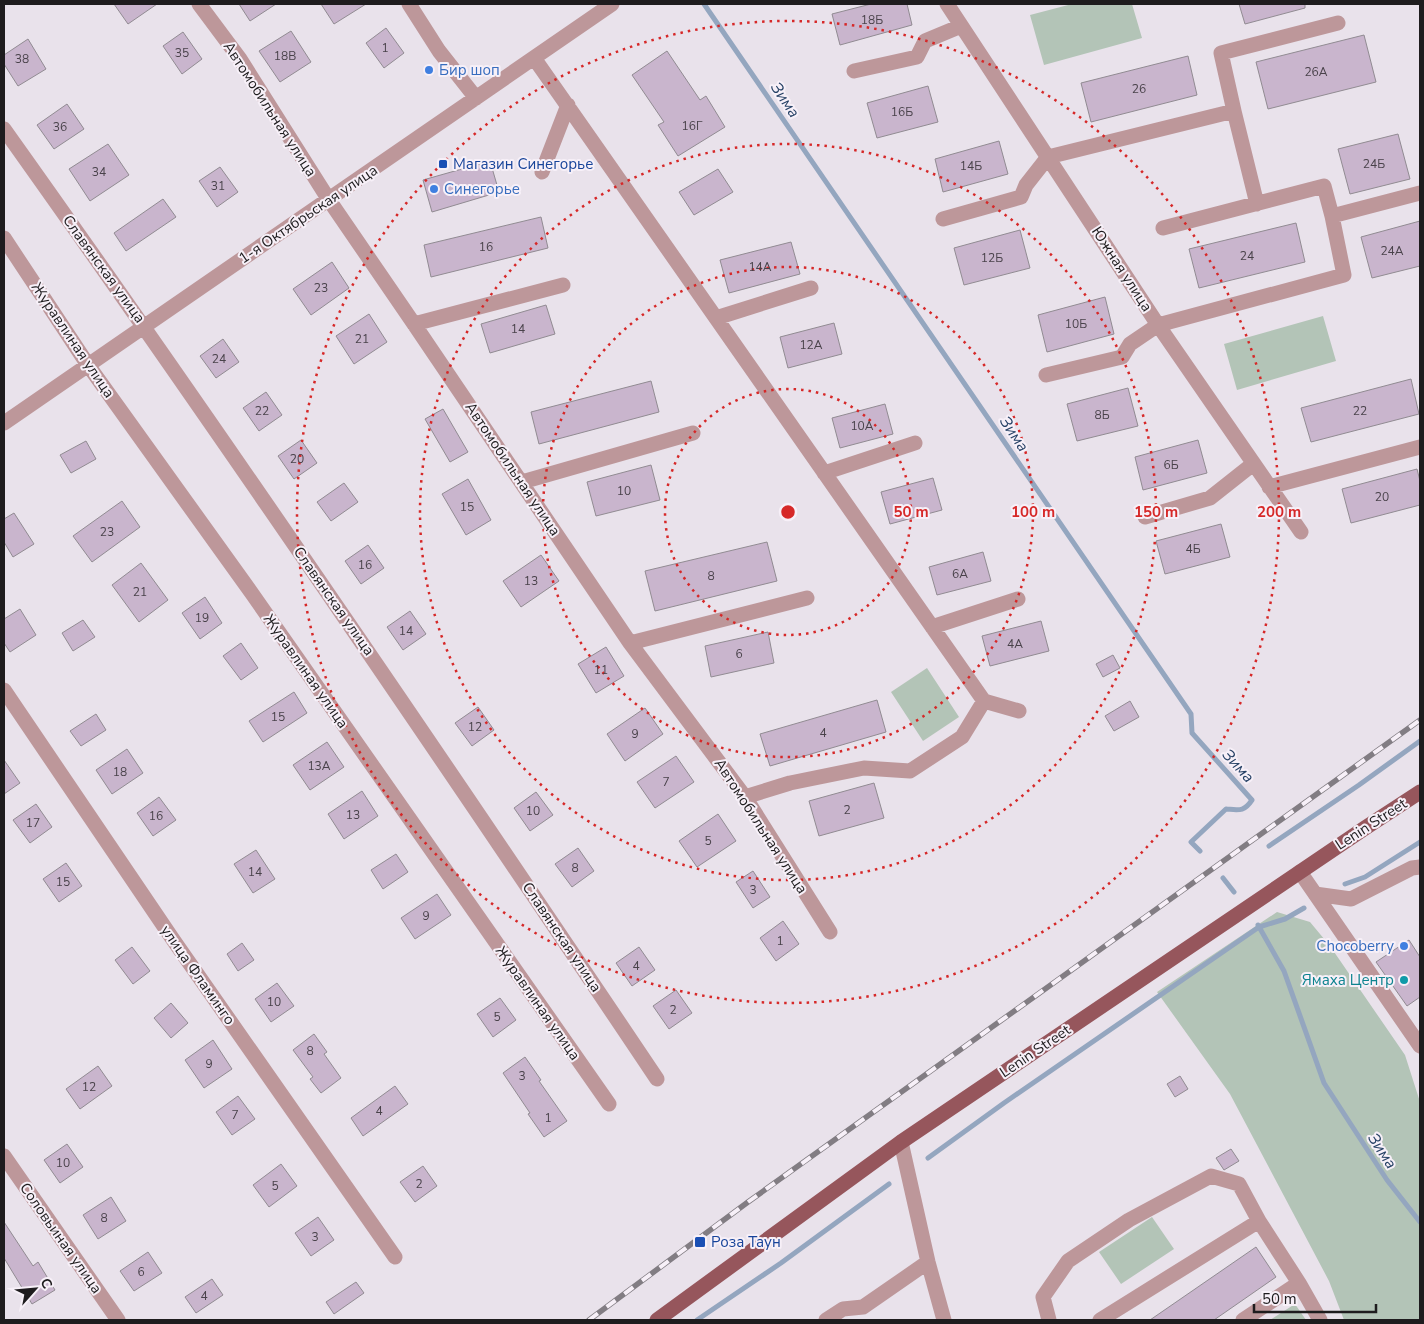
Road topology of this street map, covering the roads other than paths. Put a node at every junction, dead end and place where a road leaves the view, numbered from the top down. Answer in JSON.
{"nodes":[{"id":1,"x":199,"y":4,"type":"edge"},
{"id":2,"x":409,"y":4,"type":"edge"},
{"id":3,"x":612,"y":4,"type":"edge"},
{"id":4,"x":947,"y":4,"type":"edge"},
{"id":5,"x":1338,"y":23,"type":"dead end"},
{"id":6,"x":961,"y":26,"type":"junction"},
{"id":7,"x":534,"y":58,"type":"junction"},
{"id":8,"x":854,"y":71,"type":"dead end"},
{"id":9,"x":476,"y":98,"type":"junction"},
{"id":10,"x":568,"y":105,"type":"junction"},
{"id":11,"x":1234,"y":111,"type":"junction"},
{"id":12,"x":4,"y":129,"type":"edge"},
{"id":13,"x":1048,"y":157,"type":"junction"},
{"id":14,"x":542,"y":172,"type":"dead end"},
{"id":15,"x":1420,"y":193,"type":"edge"},
{"id":16,"x":329,"y":200,"type":"junction"},
{"id":17,"x":1257,"y":204,"type":"junction"},
{"id":18,"x":1332,"y":216,"type":"junction"},
{"id":19,"x":943,"y":219,"type":"dead end"},
{"id":20,"x":1163,"y":228,"type":"dead end"},
{"id":21,"x":4,"y":238,"type":"edge"},
{"id":22,"x":563,"y":285,"type":"dead end"},
{"id":23,"x":811,"y":288,"type":"dead end"},
{"id":24,"x":716,"y":318,"type":"junction"},
{"id":25,"x":414,"y":324,"type":"junction"},
{"id":26,"x":1158,"y":324,"type":"junction"},
{"id":27,"x":145,"y":326,"type":"junction"},
{"id":28,"x":88,"y":365,"type":"junction"},
{"id":29,"x":1046,"y":375,"type":"dead end"},
{"id":30,"x":4,"y":422,"type":"edge"},
{"id":31,"x":693,"y":433,"type":"dead end"},
{"id":32,"x":915,"y":443,"type":"dead end"},
{"id":33,"x":1420,"y":447,"type":"edge"},
{"id":34,"x":1253,"y":464,"type":"junction"},
{"id":35,"x":824,"y":472,"type":"junction"},
{"id":36,"x":522,"y":482,"type":"junction"},
{"id":37,"x":1269,"y":487,"type":"junction"},
{"id":38,"x":1145,"y":517,"type":"dead end"},
{"id":39,"x":1300,"y":532,"type":"dead end"},
{"id":40,"x":807,"y":598,"type":"dead end"},
{"id":41,"x":1018,"y":599,"type":"dead end"},
{"id":42,"x":932,"y":627,"type":"junction"},
{"id":43,"x":630,"y":643,"type":"junction"},
{"id":44,"x":4,"y":690,"type":"edge"},
{"id":45,"x":984,"y":701,"type":"junction"},
{"id":46,"x":1019,"y":711,"type":"dead end"},
{"id":47,"x":1420,"y":792,"type":"edge"},
{"id":48,"x":745,"y":797,"type":"junction"},
{"id":49,"x":1420,"y":866,"type":"edge"},
{"id":50,"x":1300,"y":872,"type":"junction"},
{"id":51,"x":1315,"y":894,"type":"junction"},
{"id":52,"x":830,"y":932,"type":"dead end"},
{"id":53,"x":1420,"y":1046,"type":"edge"},
{"id":54,"x":658,"y":1079,"type":"dead end"},
{"id":55,"x":609,"y":1104,"type":"dead end"},
{"id":56,"x":901,"y":1142,"type":"junction"},
{"id":57,"x":4,"y":1156,"type":"edge"},
{"id":58,"x":1260,"y":1221,"type":"junction"},
{"id":59,"x":395,"y":1257,"type":"dead end"},
{"id":60,"x":928,"y":1262,"type":"junction"},
{"id":61,"x":1298,"y":1283,"type":"junction"},
{"id":62,"x":847,"y":1314,"type":"edge"},
{"id":63,"x":118,"y":1320,"type":"edge"},
{"id":64,"x":657,"y":1320,"type":"edge"},
{"id":65,"x":826,"y":1320,"type":"edge"},
{"id":66,"x":944,"y":1320,"type":"edge"},
{"id":67,"x":1049,"y":1320,"type":"edge"},
{"id":68,"x":1100,"y":1320,"type":"edge"},
{"id":69,"x":1243,"y":1320,"type":"edge"},
{"id":70,"x":1320,"y":1320,"type":"edge"}],
"edges":[{"from":1,"to":16,"type":"street","name":"Автомобильная улица"},
{"from":2,"to":9,"type":"street"},
{"from":3,"to":7,"type":"street","name":"1-я Октябрьская улица"},
{"from":4,"to":6,"type":"street","name":"Южная улица"},
{"from":5,"to":11,"type":"street"},
{"from":6,"to":8,"type":"street"},
{"from":6,"to":13,"type":"street","name":"Южная улица"},
{"from":7,"to":9,"type":"street","name":"1-я Октябрьская улица"},
{"from":7,"to":10,"type":"street"},
{"from":9,"to":16,"type":"street","name":"1-я Октябрьская улица"},
{"from":10,"to":14,"type":"street"},
{"from":10,"to":24,"type":"street"},
{"from":11,"to":13,"type":"street"},
{"from":11,"to":17,"type":"street"},
{"from":12,"to":27,"type":"street","name":"Славянская улица"},
{"from":13,"to":19,"type":"street"},
{"from":13,"to":26,"type":"street","name":"Южная улица"},
{"from":15,"to":18,"type":"street"},
{"from":16,"to":25,"type":"street","name":"Автомобильная улица"},
{"from":16,"to":27,"type":"street","name":"1-я Октябрьская улица"},
{"from":17,"to":18,"type":"street"},
{"from":17,"to":20,"type":"street"},
{"from":18,"to":26,"type":"street"},
{"from":21,"to":28,"type":"street","name":"Журавлиная улица"},
{"from":22,"to":25,"type":"street"},
{"from":23,"to":24,"type":"street"},
{"from":24,"to":35,"type":"street"},
{"from":25,"to":36,"type":"street","name":"Автомобильная улица"},
{"from":26,"to":29,"type":"street"},
{"from":26,"to":34,"type":"street","name":"Южная улица"},
{"from":27,"to":28,"type":"street","name":"1-я Октябрьская улица"},
{"from":27,"to":54,"type":"street","name":"Славянская улица"},
{"from":28,"to":30,"type":"street","name":"1-я Октябрьская улица"},
{"from":28,"to":55,"type":"street","name":"Журавлиная улица"},
{"from":31,"to":36,"type":"street"},
{"from":32,"to":35,"type":"street"},
{"from":33,"to":37,"type":"street"},
{"from":34,"to":37,"type":"street","name":"Южная улица"},
{"from":34,"to":38,"type":"street"},
{"from":35,"to":42,"type":"street"},
{"from":36,"to":43,"type":"street","name":"Автомобильная улица"},
{"from":37,"to":39,"type":"street","name":"Южная улица"},
{"from":40,"to":43,"type":"street"},
{"from":41,"to":42,"type":"street"},
{"from":42,"to":45,"type":"street"},
{"from":43,"to":48,"type":"street","name":"Автомобильная улица"},
{"from":44,"to":59,"type":"street","name":"улица Фламинго"},
{"from":45,"to":46,"type":"street"},
{"from":45,"to":48,"type":"street"},
{"from":47,"to":50,"type":"main road","name":"Lenin Street"},
{"from":48,"to":52,"type":"street","name":"Автомобильная улица"},
{"from":49,"to":51,"type":"street"},
{"from":50,"to":51,"type":"street"},
{"from":50,"to":56,"type":"main road","name":"Lenin Street"},
{"from":51,"to":53,"type":"street"},
{"from":56,"to":60,"type":"street"},
{"from":56,"to":64,"type":"main road","name":"Lenin Street"},
{"from":57,"to":63,"type":"street","name":"Соловьиная улица"},
{"from":58,"to":61,"type":"street"},
{"from":58,"to":67,"type":"street"},
{"from":58,"to":68,"type":"street"},
{"from":60,"to":62,"type":"street"},
{"from":60,"to":66,"type":"street"},
{"from":61,"to":69,"type":"street"},
{"from":61,"to":70,"type":"street"},
{"from":62,"to":65,"type":"street"}]}
